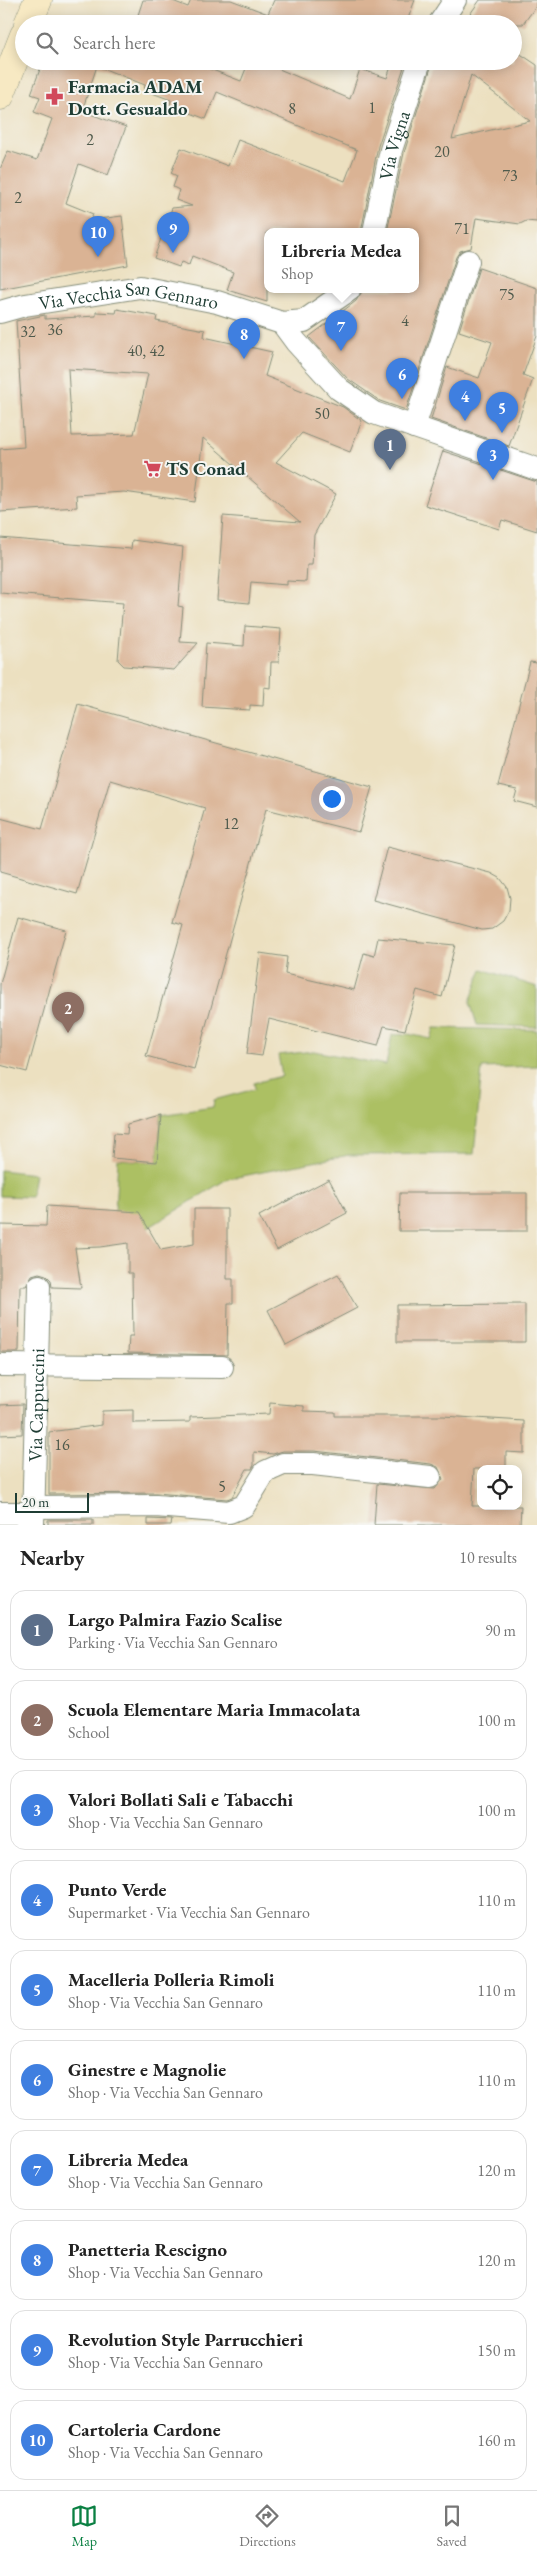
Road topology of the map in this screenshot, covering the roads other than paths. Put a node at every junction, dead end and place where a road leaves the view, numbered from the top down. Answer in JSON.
{"nodes":[{"id":1,"x":38,"y":0,"type":"edge"},
{"id":2,"x":456,"y":0,"type":"edge"},
{"id":3,"x":32,"y":15,"type":"edge"},
{"id":4,"x":445,"y":15,"type":"edge"},
{"id":5,"x":15,"y":58,"type":"edge"},
{"id":6,"x":417,"y":70,"type":"edge"},
{"id":7,"x":0,"y":96,"type":"edge"},
{"id":8,"x":375,"y":228,"type":"edge"},
{"id":9,"x":468,"y":261,"type":"dead end"},
{"id":10,"x":345,"y":293,"type":"edge"},
{"id":11,"x":0,"y":312,"type":"edge"},
{"id":12,"x":282,"y":323,"type":"junction"},
{"id":13,"x":414,"y":427,"type":"junction"},
{"id":14,"x":537,"y":469,"type":"edge"},
{"id":15,"x":39,"y":1286,"type":"dead end"},
{"id":16,"x":0,"y":1365,"type":"edge"},
{"id":17,"x":37,"y":1365,"type":"junction"},
{"id":18,"x":222,"y":1367,"type":"dead end"},
{"id":19,"x":430,"y":1477,"type":"dead end"},
{"id":20,"x":0,"y":1513,"type":"edge"},
{"id":21,"x":33,"y":1515,"type":"edge"}],
"edges":[{"from":1,"to":3,"type":"main road"},
{"from":2,"to":4,"type":"street"},
{"from":5,"to":7,"type":"main road"},
{"from":6,"to":8,"type":"street","name":"Via Vigna"},
{"from":9,"to":13,"type":"street"},
{"from":10,"to":12,"type":"street"},
{"from":11,"to":12,"type":"street","name":"Via Vecchia San Gennaro"},
{"from":12,"to":13,"type":"street"},
{"from":13,"to":14,"type":"street"},
{"from":15,"to":17,"type":"street","name":"Via Cappuccini"},
{"from":16,"to":17,"type":"street"},
{"from":17,"to":18,"type":"street"},
{"from":17,"to":21,"type":"street","name":"Via Cappuccini"},
{"from":19,"to":21,"type":"street"},
{"from":20,"to":21,"type":"street"}]}
